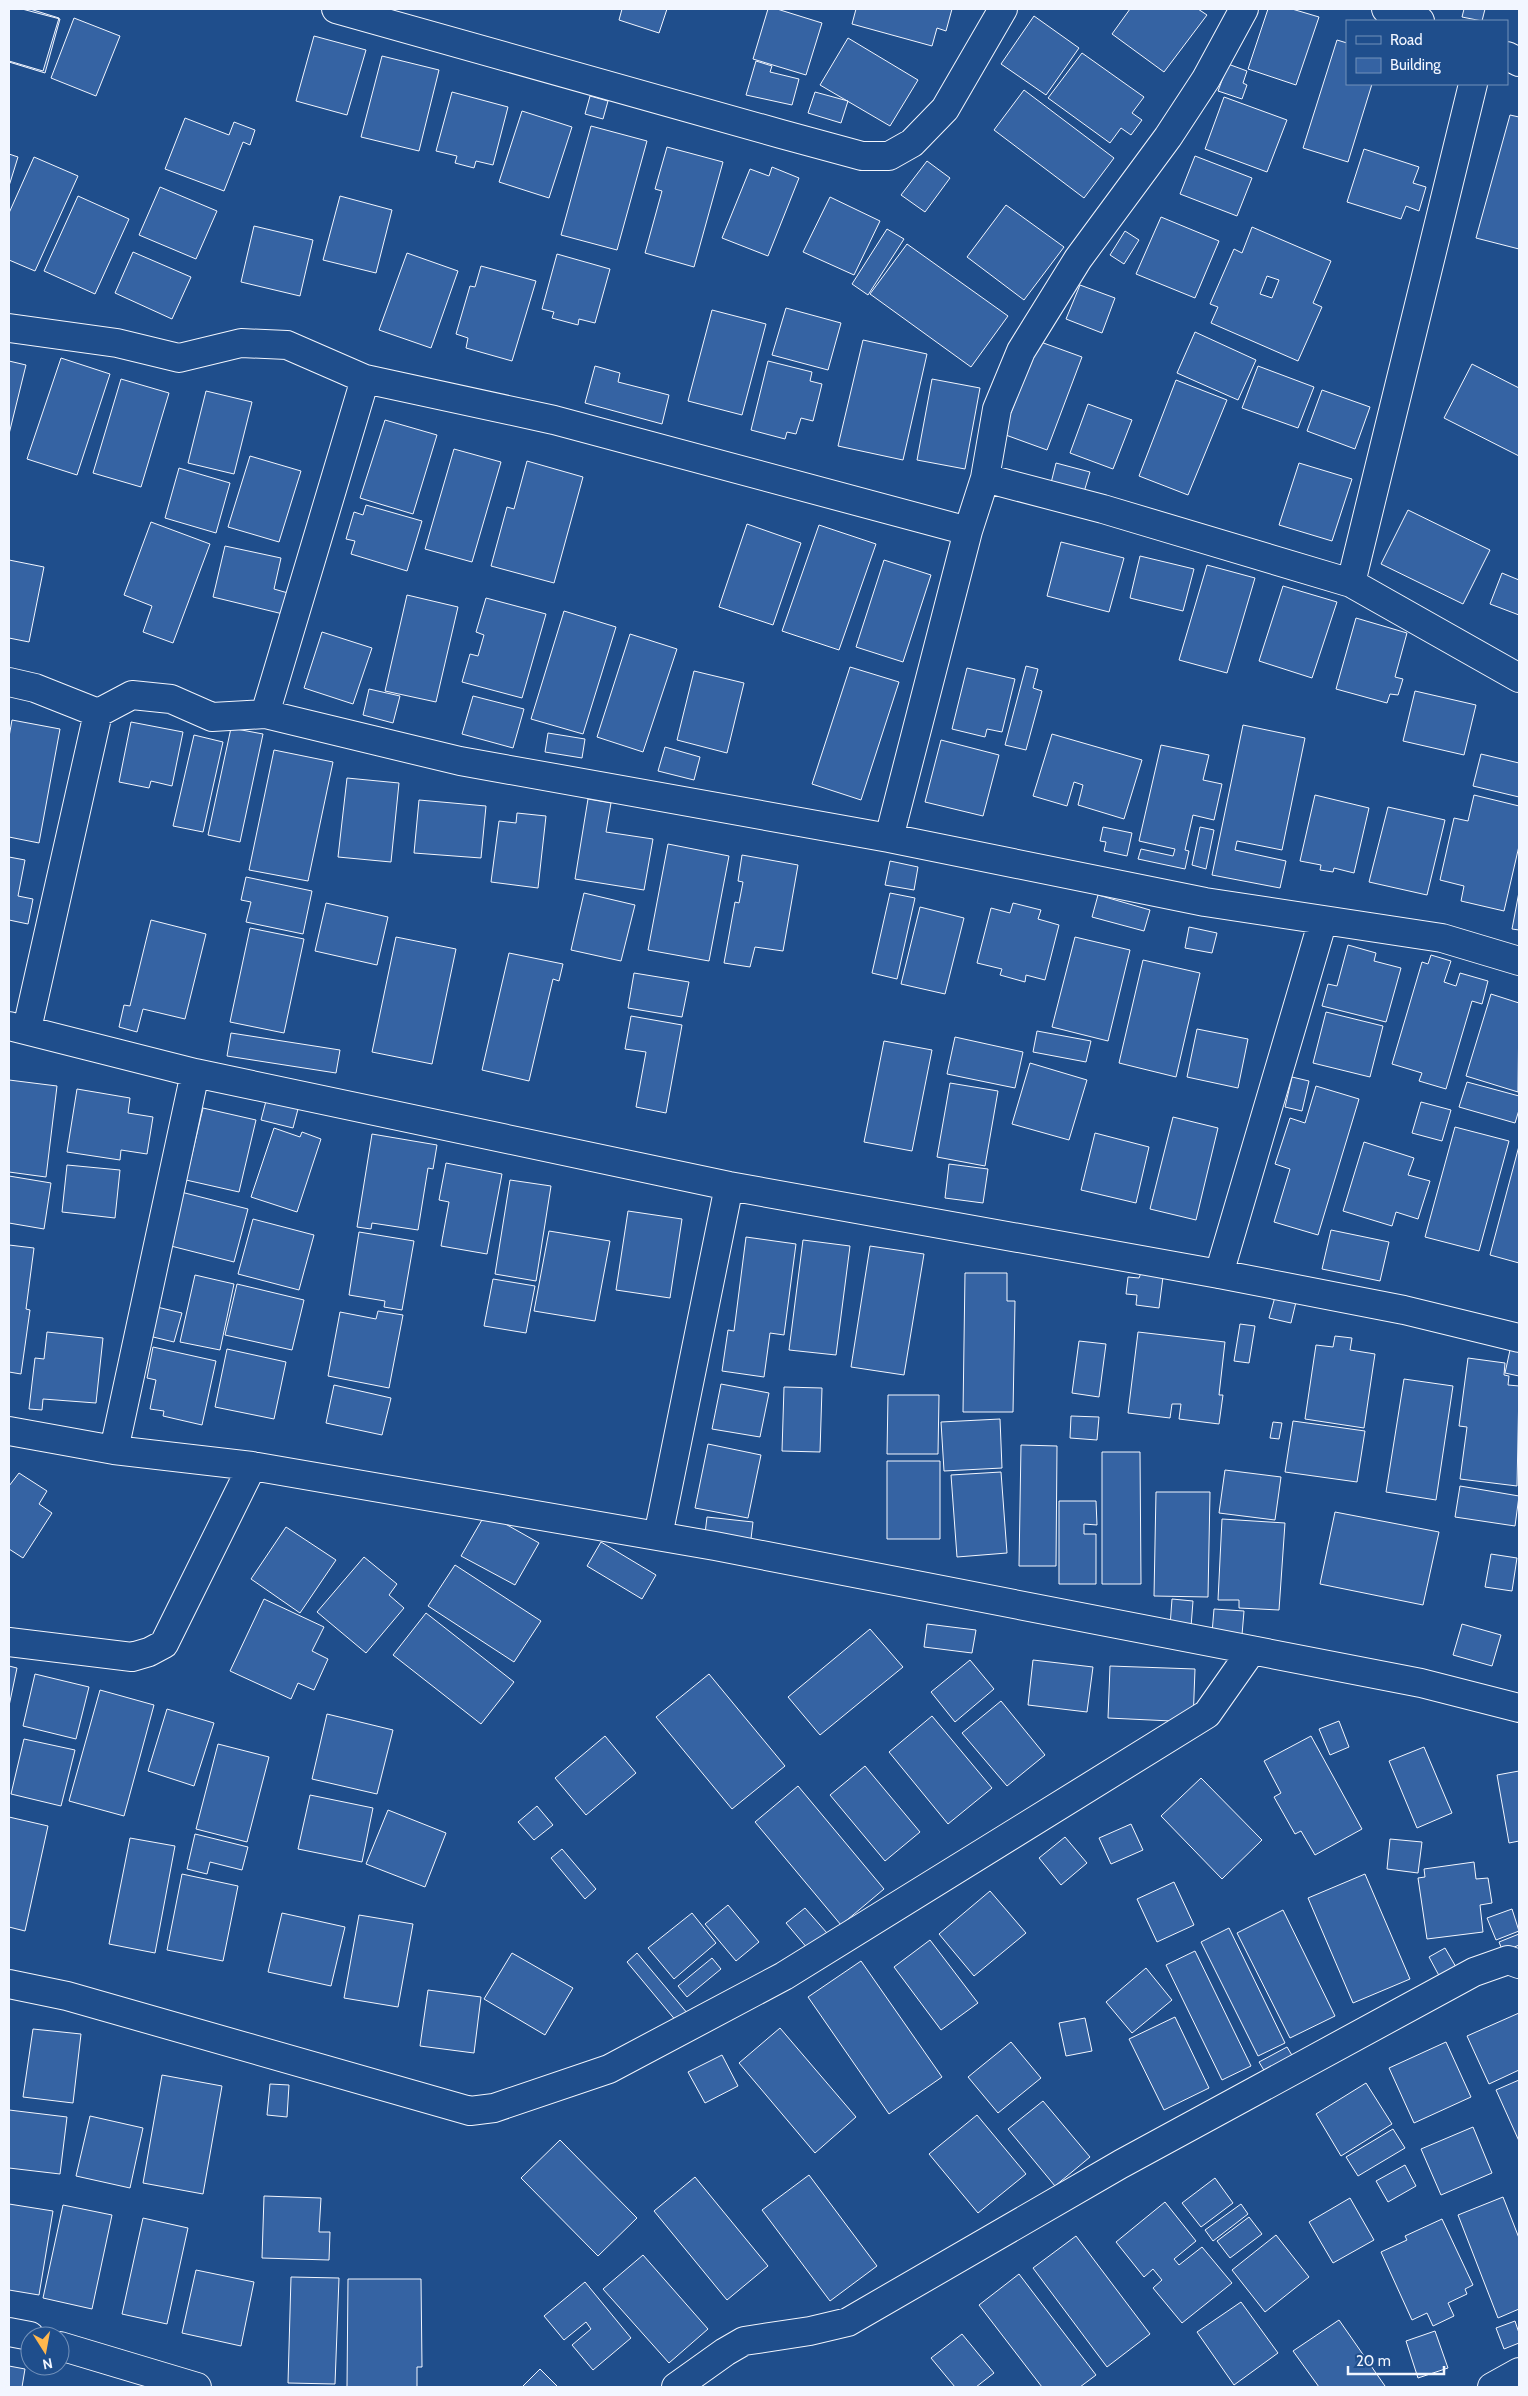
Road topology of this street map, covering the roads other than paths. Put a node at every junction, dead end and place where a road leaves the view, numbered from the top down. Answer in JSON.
{"nodes":[{"id":1,"x":336,"y":9,"type":"edge"},
{"id":2,"x":1003,"y":9,"type":"edge"},
{"id":3,"x":1244,"y":9,"type":"edge"},
{"id":4,"x":1386,"y":9,"type":"edge"},
{"id":5,"x":1417,"y":20,"type":"edge"},
{"id":6,"x":1474,"y":85,"type":"edge"},
{"id":7,"x":9,"y":328,"type":"edge"},
{"id":8,"x":365,"y":379,"type":"junction"},
{"id":9,"x":985,"y":478,"type":"junction"},
{"id":10,"x":968,"y":531,"type":"junction"},
{"id":11,"x":1351,"y":583,"type":"junction"},
{"id":12,"x":1519,"y":678,"type":"edge"},
{"id":13,"x":9,"y":682,"type":"edge"},
{"id":14,"x":98,"y":714,"type":"junction"},
{"id":15,"x":265,"y":714,"type":"junction"},
{"id":16,"x":889,"y":838,"type":"junction"},
{"id":17,"x":1323,"y":920,"type":"junction"},
{"id":18,"x":1519,"y":960,"type":"edge"},
{"id":19,"x":18,"y":1028,"type":"edge"},
{"id":20,"x":195,"y":1073,"type":"junction"},
{"id":21,"x":729,"y":1186,"type":"junction"},
{"id":22,"x":1219,"y":1274,"type":"junction"},
{"id":23,"x":1519,"y":1338,"type":"edge"},
{"id":24,"x":9,"y":1431,"type":"edge"},
{"id":25,"x":114,"y":1450,"type":"junction"},
{"id":26,"x":252,"y":1466,"type":"junction"},
{"id":27,"x":658,"y":1536,"type":"junction"},
{"id":28,"x":9,"y":1642,"type":"edge"},
{"id":29,"x":1252,"y":1650,"type":"junction"},
{"id":30,"x":1519,"y":1708,"type":"edge"},
{"id":31,"x":1519,"y":1964,"type":"edge"},
{"id":32,"x":9,"y":1984,"type":"edge"},
{"id":33,"x":70,"y":2349,"type":"edge"},
{"id":34,"x":1519,"y":2372,"type":"edge"},
{"id":35,"x":197,"y":2387,"type":"edge"},
{"id":36,"x":676,"y":2387,"type":"edge"},
{"id":37,"x":1492,"y":2387,"type":"edge"}],
"edges":[{"from":1,"to":2,"type":"street"},
{"from":3,"to":9,"type":"street"},
{"from":4,"to":5,"type":"street"},
{"from":6,"to":11,"type":"street"},
{"from":7,"to":8,"type":"street"},
{"from":8,"to":10,"type":"street"},
{"from":8,"to":15,"type":"street"},
{"from":9,"to":10,"type":"street"},
{"from":9,"to":11,"type":"street"},
{"from":10,"to":16,"type":"street"},
{"from":11,"to":12,"type":"street"},
{"from":13,"to":14,"type":"street"},
{"from":14,"to":15,"type":"street"},
{"from":14,"to":19,"type":"street"},
{"from":15,"to":16,"type":"street"},
{"from":16,"to":17,"type":"street"},
{"from":17,"to":18,"type":"street"},
{"from":17,"to":22,"type":"street"},
{"from":19,"to":20,"type":"street"},
{"from":20,"to":21,"type":"street"},
{"from":20,"to":25,"type":"street"},
{"from":21,"to":22,"type":"street"},
{"from":21,"to":27,"type":"street"},
{"from":22,"to":23,"type":"street"},
{"from":24,"to":25,"type":"street"},
{"from":25,"to":26,"type":"street"},
{"from":26,"to":27,"type":"street"},
{"from":26,"to":28,"type":"street"},
{"from":27,"to":29,"type":"street"},
{"from":29,"to":30,"type":"street"},
{"from":29,"to":32,"type":"street"},
{"from":31,"to":36,"type":"street"},
{"from":33,"to":35,"type":"street"},
{"from":34,"to":37,"type":"street"}]}
